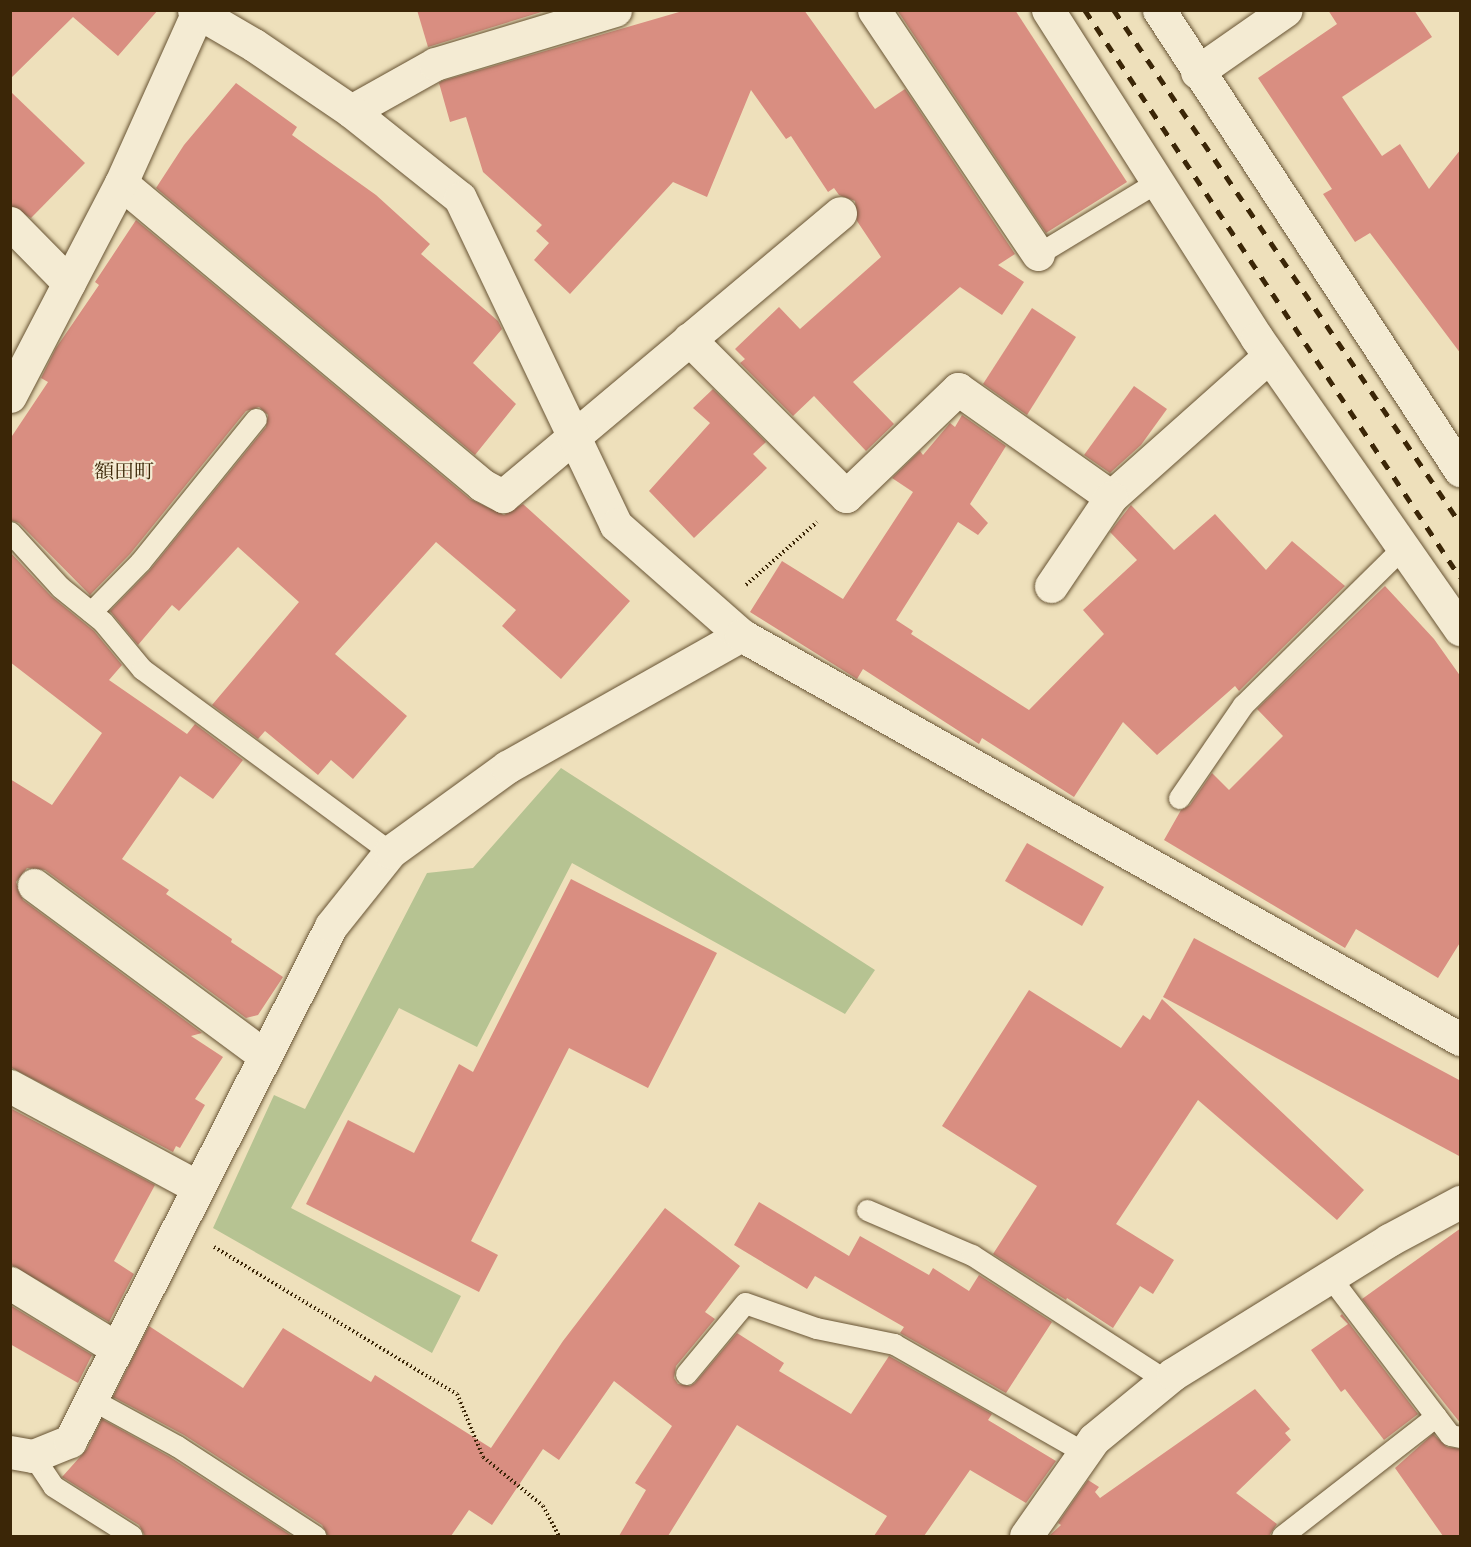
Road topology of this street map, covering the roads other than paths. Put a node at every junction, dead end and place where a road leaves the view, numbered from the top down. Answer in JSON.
{"nodes":[{"id":1,"x":615,"y":10,"type":"edge"},
{"id":2,"x":874,"y":10,"type":"edge"},
{"id":3,"x":1048,"y":10,"type":"edge"},
{"id":4,"x":1159,"y":10,"type":"edge"},
{"id":5,"x":1286,"y":10,"type":"edge"},
{"id":6,"x":196,"y":12,"type":"edge"},
{"id":7,"x":1197,"y":72,"type":"junction"},
{"id":8,"x":351,"y":111,"type":"junction"},
{"id":9,"x":1157,"y":182,"type":"junction"},
{"id":10,"x":121,"y":183,"type":"junction"},
{"id":11,"x":840,"y":213,"type":"dead end"},
{"id":12,"x":10,"y":223,"type":"edge"},
{"id":13,"x":1038,"y":254,"type":"joint"},
{"id":14,"x":69,"y":283,"type":"junction"},
{"id":15,"x":689,"y":339,"type":"junction"},
{"id":16,"x":1269,"y":356,"type":"junction"},
{"id":17,"x":10,"y":396,"type":"edge"},
{"id":18,"x":256,"y":419,"type":"dead end"},
{"id":19,"x":574,"y":435,"type":"junction"},
{"id":20,"x":1459,"y":462,"type":"edge"},
{"id":21,"x":1111,"y":497,"type":"junction"},
{"id":22,"x":10,"y":532,"type":"edge"},
{"id":23,"x":1403,"y":547,"type":"junction"},
{"id":24,"x":1051,"y":586,"type":"dead end"},
{"id":25,"x":92,"y":612,"type":"junction"},
{"id":26,"x":1461,"y":629,"type":"edge"},
{"id":27,"x":741,"y":635,"type":"junction"},
{"id":28,"x":1179,"y":798,"type":"dead end"},
{"id":29,"x":390,"y":852,"type":"junction"},
{"id":30,"x":34,"y":885,"type":"dead end"},
{"id":31,"x":1461,"y":1039,"type":"edge"},
{"id":32,"x":264,"y":1055,"type":"junction"},
{"id":33,"x":10,"y":1086,"type":"edge"},
{"id":34,"x":196,"y":1186,"type":"junction"},
{"id":35,"x":1461,"y":1202,"type":"edge"},
{"id":36,"x":867,"y":1210,"type":"dead end"},
{"id":37,"x":1330,"y":1277,"type":"junction"},
{"id":38,"x":10,"y":1282,"type":"edge"},
{"id":39,"x":116,"y":1348,"type":"junction"},
{"id":40,"x":686,"y":1374,"type":"dead end"},
{"id":41,"x":1165,"y":1380,"type":"junction"},
{"id":42,"x":91,"y":1399,"type":"junction"},
{"id":43,"x":1436,"y":1416,"type":"junction"},
{"id":44,"x":1461,"y":1437,"type":"edge"},
{"id":45,"x":1085,"y":1453,"type":"junction"},
{"id":46,"x":22,"y":1454,"type":"edge"},
{"id":47,"x":132,"y":1536,"type":"edge"},
{"id":48,"x":315,"y":1536,"type":"edge"},
{"id":49,"x":1026,"y":1536,"type":"edge"},
{"id":50,"x":1282,"y":1536,"type":"edge"}],
"edges":[{"from":1,"to":8,"type":"street"},
{"from":2,"to":13,"type":"street"},
{"from":3,"to":9,"type":"street"},
{"from":4,"to":7,"type":"street"},
{"from":5,"to":7,"type":"street"},
{"from":6,"to":8,"type":"street"},
{"from":6,"to":10,"type":"street"},
{"from":7,"to":20,"type":"street"},
{"from":8,"to":19,"type":"street"},
{"from":9,"to":13,"type":"lane"},
{"from":9,"to":16,"type":"street"},
{"from":10,"to":14,"type":"street"},
{"from":10,"to":19,"type":"street"},
{"from":11,"to":15,"type":"street"},
{"from":12,"to":14,"type":"street"},
{"from":14,"to":17,"type":"street"},
{"from":15,"to":19,"type":"street"},
{"from":15,"to":21,"type":"street"},
{"from":16,"to":21,"type":"street"},
{"from":16,"to":23,"type":"street"},
{"from":18,"to":25,"type":"lane"},
{"from":19,"to":27,"type":"street"},
{"from":21,"to":24,"type":"street"},
{"from":22,"to":25,"type":"lane"},
{"from":23,"to":26,"type":"street"},
{"from":23,"to":28,"type":"lane"},
{"from":25,"to":29,"type":"lane"},
{"from":27,"to":29,"type":"street"},
{"from":27,"to":31,"type":"street"},
{"from":29,"to":32,"type":"street"},
{"from":30,"to":32,"type":"street"},
{"from":32,"to":34,"type":"street"},
{"from":33,"to":34,"type":"street"},
{"from":34,"to":39,"type":"street"},
{"from":35,"to":37,"type":"street"},
{"from":36,"to":41,"type":"lane"},
{"from":37,"to":41,"type":"street"},
{"from":37,"to":43,"type":"lane"},
{"from":38,"to":39,"type":"street"},
{"from":39,"to":42,"type":"street"},
{"from":40,"to":45,"type":"lane"},
{"from":41,"to":45,"type":"street"},
{"from":42,"to":46,"type":"street"},
{"from":42,"to":48,"type":"lane"},
{"from":43,"to":44,"type":"lane"},
{"from":43,"to":50,"type":"lane"},
{"from":45,"to":49,"type":"street"},
{"from":46,"to":47,"type":"lane"}]}
